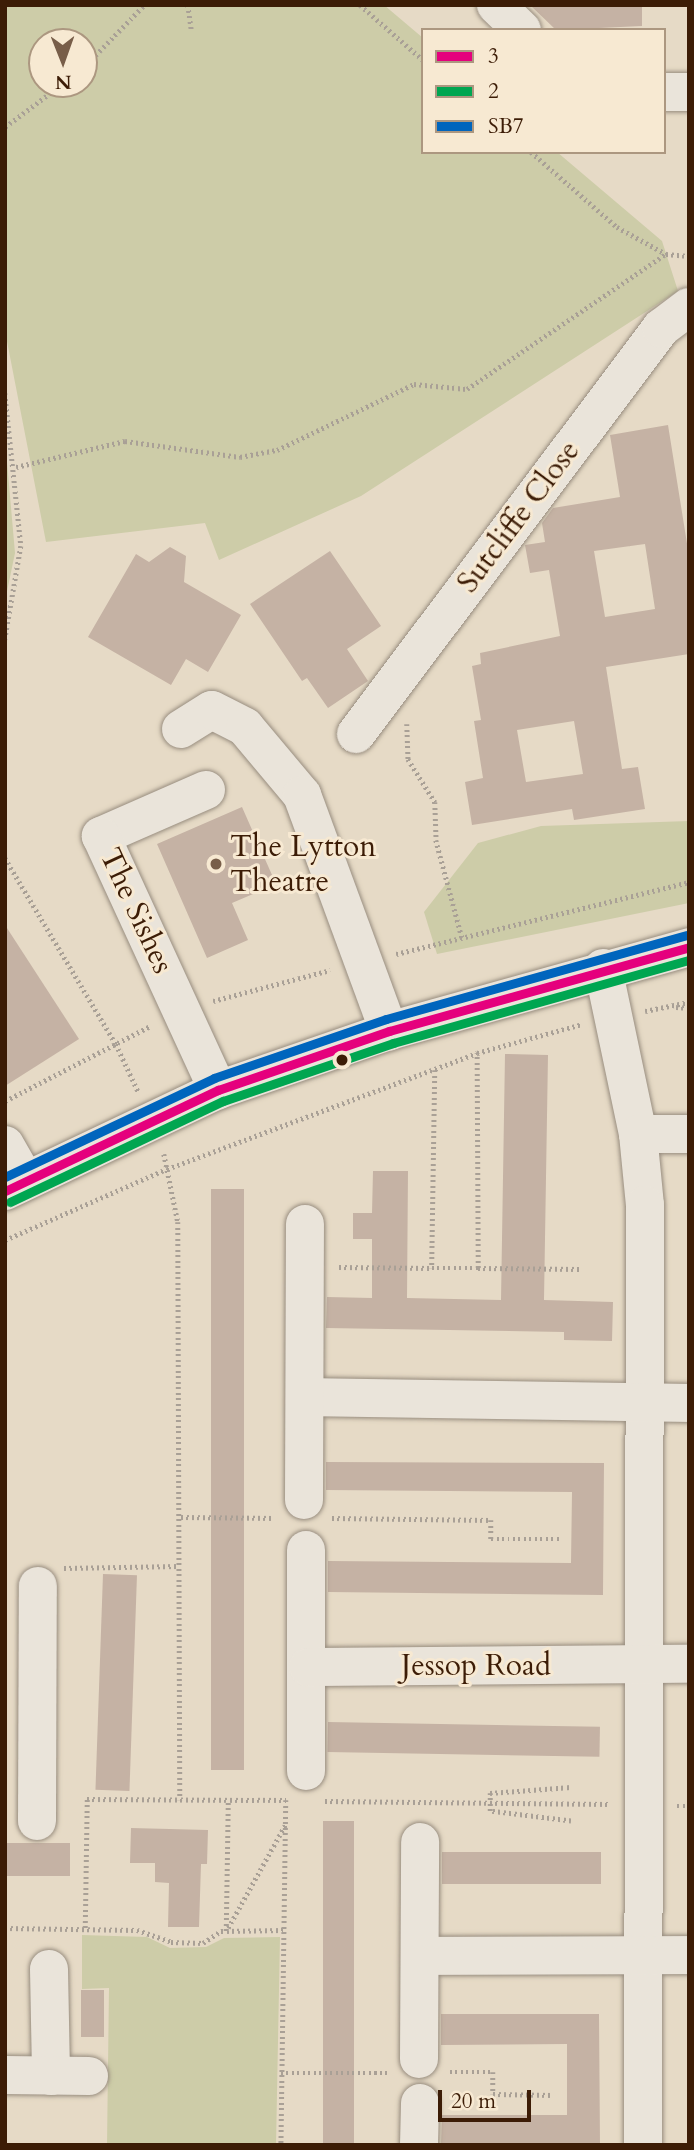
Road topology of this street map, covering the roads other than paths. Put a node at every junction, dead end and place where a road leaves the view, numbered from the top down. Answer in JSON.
{"nodes":[{"id":1,"x":496,"y":5,"type":"edge"},
{"id":2,"x":520,"y":28,"type":"edge"},
{"id":3,"x":666,"y":92,"type":"edge"},
{"id":4,"x":689,"y":92,"type":"edge"},
{"id":5,"x":689,"y":307,"type":"edge"},
{"id":6,"x":181,"y":729,"type":"dead end"},
{"id":7,"x":356,"y":734,"type":"dead end"},
{"id":8,"x":206,"y":790,"type":"dead end"},
{"id":9,"x":689,"y":947,"type":"edge"},
{"id":10,"x":603,"y":968,"type":"junction"},
{"id":11,"x":389,"y":1031,"type":"junction"},
{"id":12,"x":218,"y":1090,"type":"junction"},
{"id":13,"x":638,"y":1134,"type":"junction"},
{"id":14,"x":689,"y":1134,"type":"edge"},
{"id":15,"x":5,"y":1145,"type":"edge"},
{"id":16,"x":15,"y":1186,"type":"edge"},
{"id":17,"x":305,"y":1224,"type":"dead end"},
{"id":18,"x":305,"y":1397,"type":"junction"},
{"id":19,"x":646,"y":1403,"type":"junction"},
{"id":20,"x":689,"y":1403,"type":"edge"},
{"id":21,"x":46,"y":1577,"type":"road end"},
{"id":22,"x":644,"y":1664,"type":"junction"},
{"id":23,"x":689,"y":1664,"type":"edge"},
{"id":24,"x":308,"y":1667,"type":"junction"},
{"id":25,"x":301,"y":1793,"type":"road end"},
{"id":26,"x":26,"y":1797,"type":"edge"},
{"id":27,"x":420,"y":1842,"type":"dead end"},
{"id":28,"x":644,"y":1955,"type":"junction"},
{"id":29,"x":689,"y":1955,"type":"edge"},
{"id":30,"x":419,"y":1956,"type":"junction"},
{"id":31,"x":49,"y":1969,"type":"dead end"},
{"id":32,"x":419,"y":2059,"type":"dead end"},
{"id":33,"x":5,"y":2075,"type":"edge"},
{"id":34,"x":51,"y":2076,"type":"junction"},
{"id":35,"x":89,"y":2076,"type":"dead end"},
{"id":36,"x":420,"y":2103,"type":"dead end"},
{"id":37,"x":419,"y":2145,"type":"edge"},
{"id":38,"x":643,"y":2145,"type":"edge"}],
"edges":[{"from":1,"to":2,"type":"street"},
{"from":3,"to":4,"type":"street"},
{"from":5,"to":7,"type":"street","name":"Sutcliffe Close"},
{"from":6,"to":11,"type":"street"},
{"from":8,"to":12,"type":"street","name":"The Sishes"},
{"from":9,"to":10,"type":"street"},
{"from":10,"to":11,"type":"street"},
{"from":10,"to":13,"type":"street"},
{"from":11,"to":12,"type":"street"},
{"from":12,"to":16,"type":"street"},
{"from":13,"to":14,"type":"street"},
{"from":13,"to":19,"type":"street"},
{"from":15,"to":16,"type":"street"},
{"from":17,"to":18,"type":"street"},
{"from":18,"to":19,"type":"street"},
{"from":18,"to":24,"type":"street"},
{"from":19,"to":20,"type":"street"},
{"from":19,"to":22,"type":"street"},
{"from":21,"to":26,"type":"street"},
{"from":22,"to":23,"type":"street","name":"Jessop Road"},
{"from":22,"to":24,"type":"street","name":"Jessop Road"},
{"from":22,"to":28,"type":"street"},
{"from":24,"to":25,"type":"street"},
{"from":27,"to":30,"type":"street"},
{"from":28,"to":29,"type":"street"},
{"from":28,"to":30,"type":"street"},
{"from":28,"to":38,"type":"street"},
{"from":30,"to":32,"type":"street"},
{"from":31,"to":34,"type":"street"},
{"from":33,"to":34,"type":"street"},
{"from":34,"to":35,"type":"street"},
{"from":36,"to":37,"type":"street"}]}
